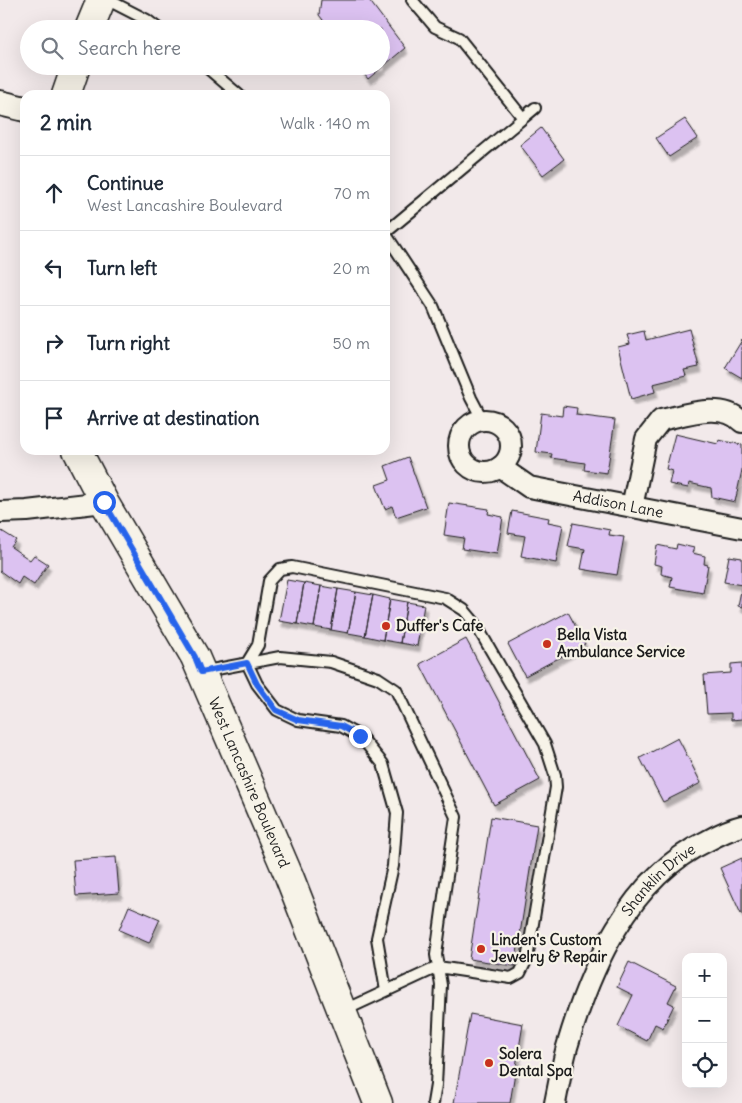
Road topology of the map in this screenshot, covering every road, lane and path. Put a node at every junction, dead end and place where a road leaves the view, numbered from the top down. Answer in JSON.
{"nodes":[{"id":1,"x":101,"y":0,"type":"edge"},
{"id":2,"x":108,"y":0,"type":"edge"},
{"id":3,"x":412,"y":0,"type":"edge"},
{"id":4,"x":93,"y":20,"type":"edge"},
{"id":5,"x":147,"y":20,"type":"edge"},
{"id":6,"x":73,"y":75,"type":"edge"},
{"id":7,"x":216,"y":75,"type":"edge"},
{"id":8,"x":68,"y":90,"type":"edge"},
{"id":9,"x":233,"y":90,"type":"edge"},
{"id":10,"x":535,"y":108,"type":"dead end"},
{"id":11,"x":523,"y":118,"type":"junction"},
{"id":12,"x":390,"y":229,"type":"edge"},
{"id":13,"x":390,"y":241,"type":"edge"},
{"id":14,"x":482,"y":419,"type":"junction"},
{"id":15,"x":742,"y":422,"type":"edge"},
{"id":16,"x":80,"y":455,"type":"edge"},
{"id":17,"x":500,"y":467,"type":"junction"},
{"id":18,"x":104,"y":502,"type":"junction"},
{"id":19,"x":632,"y":507,"type":"junction"},
{"id":20,"x":0,"y":512,"type":"edge"},
{"id":21,"x":742,"y":528,"type":"edge"},
{"id":22,"x":247,"y":663,"type":"junction"},
{"id":23,"x":201,"y":672,"type":"junction"},
{"id":24,"x":742,"y":826,"type":"edge"},
{"id":25,"x":438,"y":967,"type":"junction"},
{"id":26,"x":386,"y":991,"type":"junction"},
{"id":27,"x":343,"y":1012,"type":"junction"},
{"id":28,"x":378,"y":1103,"type":"edge"},
{"id":29,"x":433,"y":1103,"type":"edge"},
{"id":30,"x":556,"y":1103,"type":"edge"}],
"edges":[{"from":1,"to":4,"type":"main road"},
{"from":2,"to":5,"type":"lane"},
{"from":3,"to":11,"type":"lane"},
{"from":6,"to":8,"type":"main road"},
{"from":7,"to":9,"type":"lane"},
{"from":10,"to":11,"type":"lane"},
{"from":11,"to":12,"type":"lane"},
{"from":13,"to":14,"type":"lane"},
{"from":14,"to":17,"type":"street"},
{"from":14,"to":17,"type":"street"},
{"from":15,"to":19,"type":"street"},
{"from":16,"to":18,"type":"main road","name":"West Lancashire Boulevard"},
{"from":17,"to":19,"type":"street","name":"Addison Lane"},
{"from":18,"to":20,"type":"street"},
{"from":18,"to":23,"type":"main road","name":"West Lancashire Boulevard"},
{"from":19,"to":21,"type":"street","name":"Addison Lane"},
{"from":22,"to":23,"type":"lane"},
{"from":22,"to":25,"type":"lane"},
{"from":22,"to":25,"type":"lane"},
{"from":22,"to":26,"type":"lane"},
{"from":23,"to":27,"type":"main road","name":"West Lancashire Boulevard"},
{"from":24,"to":30,"type":"street","name":"Shanklin Drive"},
{"from":25,"to":26,"type":"lane"},
{"from":25,"to":29,"type":"lane"},
{"from":26,"to":27,"type":"lane"},
{"from":27,"to":28,"type":"main road","name":"West Lancashire Boulevard"}]}
